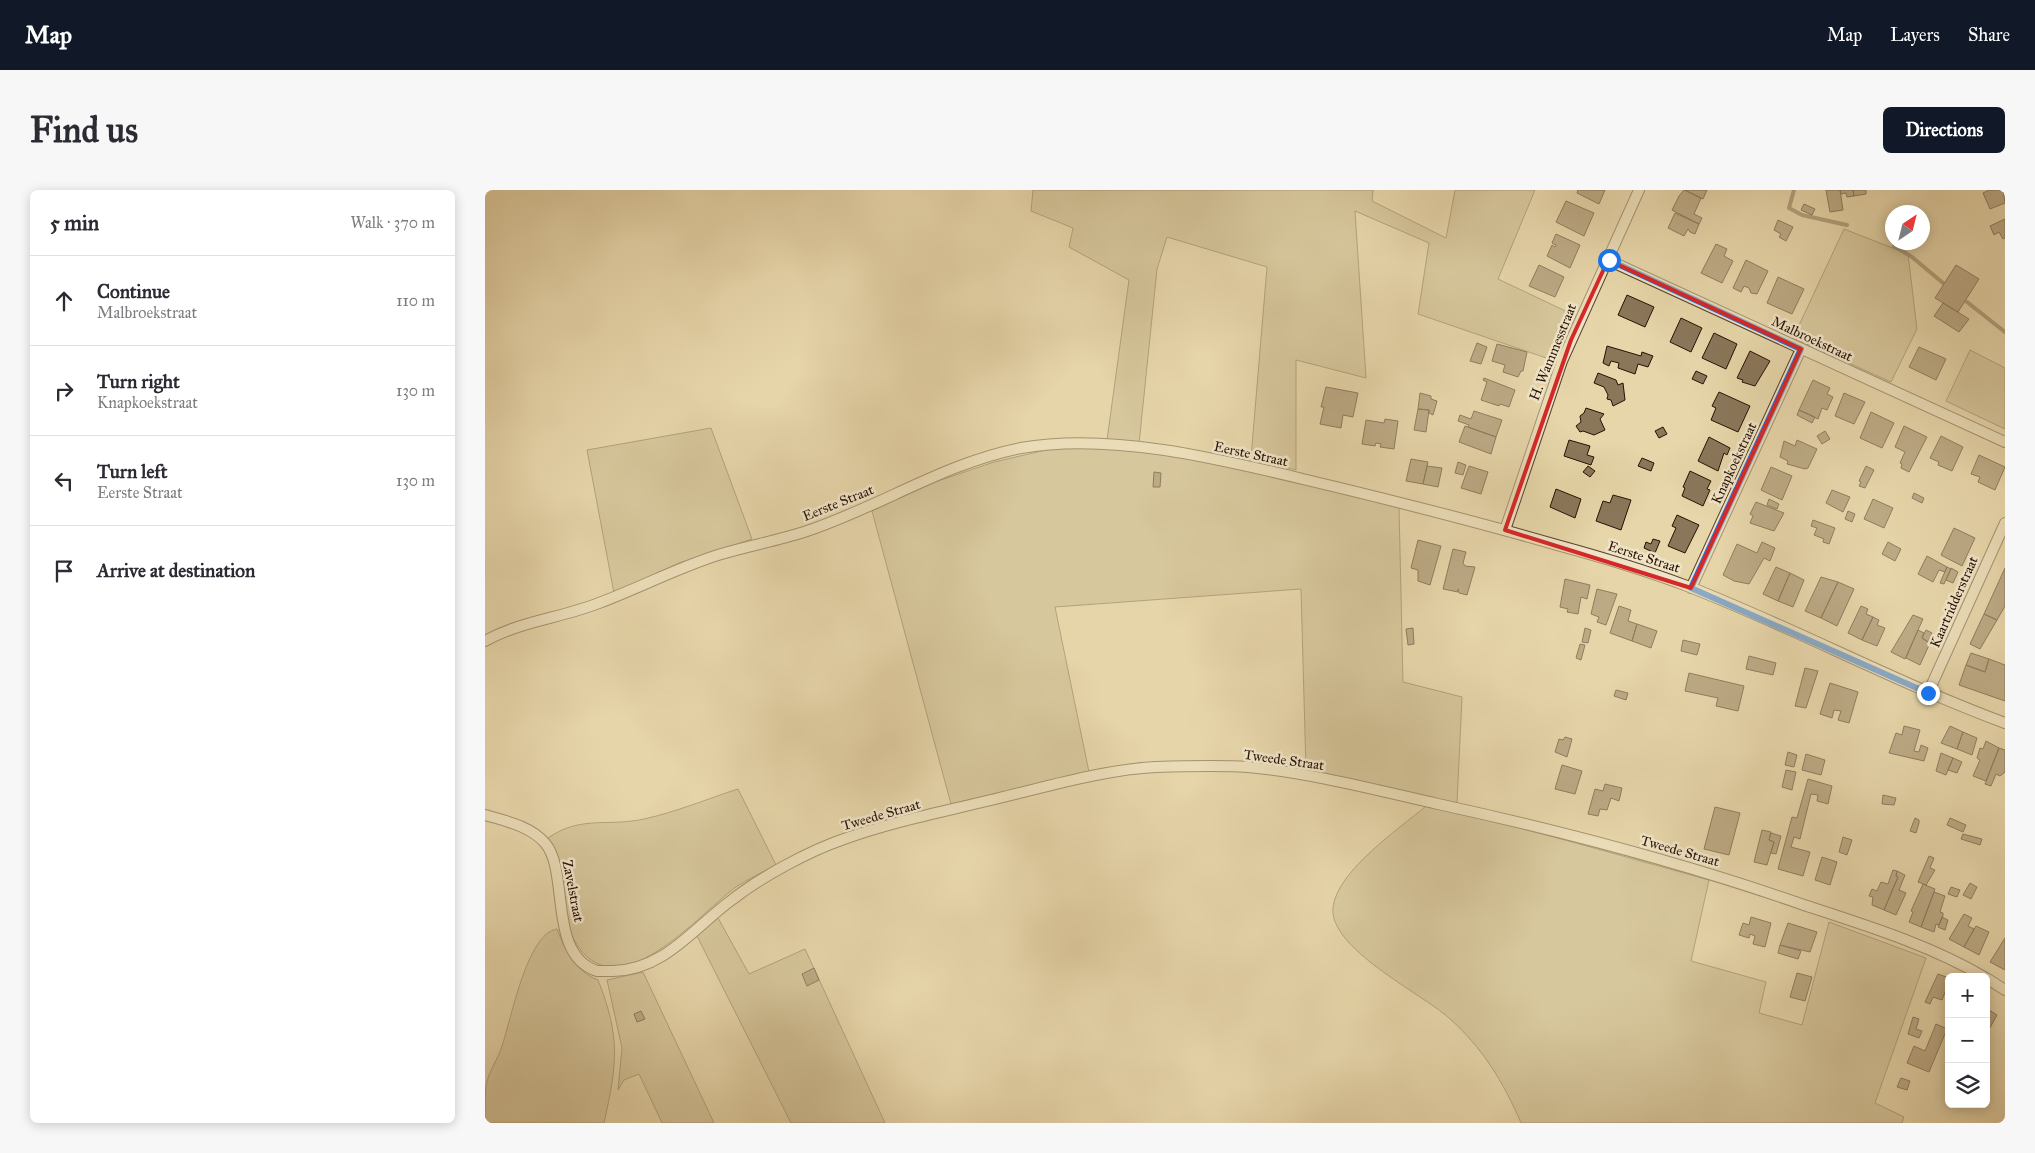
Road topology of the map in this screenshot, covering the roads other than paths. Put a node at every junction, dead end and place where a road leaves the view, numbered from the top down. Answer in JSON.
{"nodes":[{"id":1,"x":1639,"y":190,"type":"edge"},
{"id":2,"x":1609,"y":260,"type":"junction"},
{"id":3,"x":1801,"y":349,"type":"junction"},
{"id":4,"x":2005,"y":442,"type":"edge"},
{"id":5,"x":2005,"y":523,"type":"edge"},
{"id":6,"x":1505,"y":530,"type":"junction"},
{"id":7,"x":1691,"y":588,"type":"junction"},
{"id":8,"x":485,"y":641,"type":"edge"},
{"id":9,"x":1928,"y":693,"type":"junction"},
{"id":10,"x":2005,"y":723,"type":"edge"},
{"id":11,"x":485,"y":815,"type":"edge"},
{"id":12,"x":597,"y":971,"type":"joint"},
{"id":13,"x":1974,"y":973,"type":"edge"},
{"id":14,"x":1990,"y":981,"type":"edge"},
{"id":15,"x":2005,"y":990,"type":"edge"}],
"edges":[{"from":1,"to":2,"type":"street","name":"H. Wammesstraat"},
{"from":2,"to":3,"type":"street","name":"Malbroekstraat"},
{"from":2,"to":6,"type":"street","name":"H. Wammesstraat"},
{"from":3,"to":4,"type":"street","name":"Malbroekstraat"},
{"from":3,"to":7,"type":"street","name":"Knapkoekstraat"},
{"from":5,"to":9,"type":"street","name":"Kaartridderstraat"},
{"from":6,"to":7,"type":"street","name":"Eerste Straat"},
{"from":6,"to":8,"type":"street","name":"Eerste Straat"},
{"from":7,"to":9,"type":"street","name":"Eerste Straat"},
{"from":9,"to":10,"type":"street","name":"Eerste Straat"},
{"from":11,"to":12,"type":"street","name":"Zavelstraat"},
{"from":12,"to":13,"type":"street","name":"Tweede Straat"},
{"from":14,"to":15,"type":"street","name":"Tweede Straat"}]}
